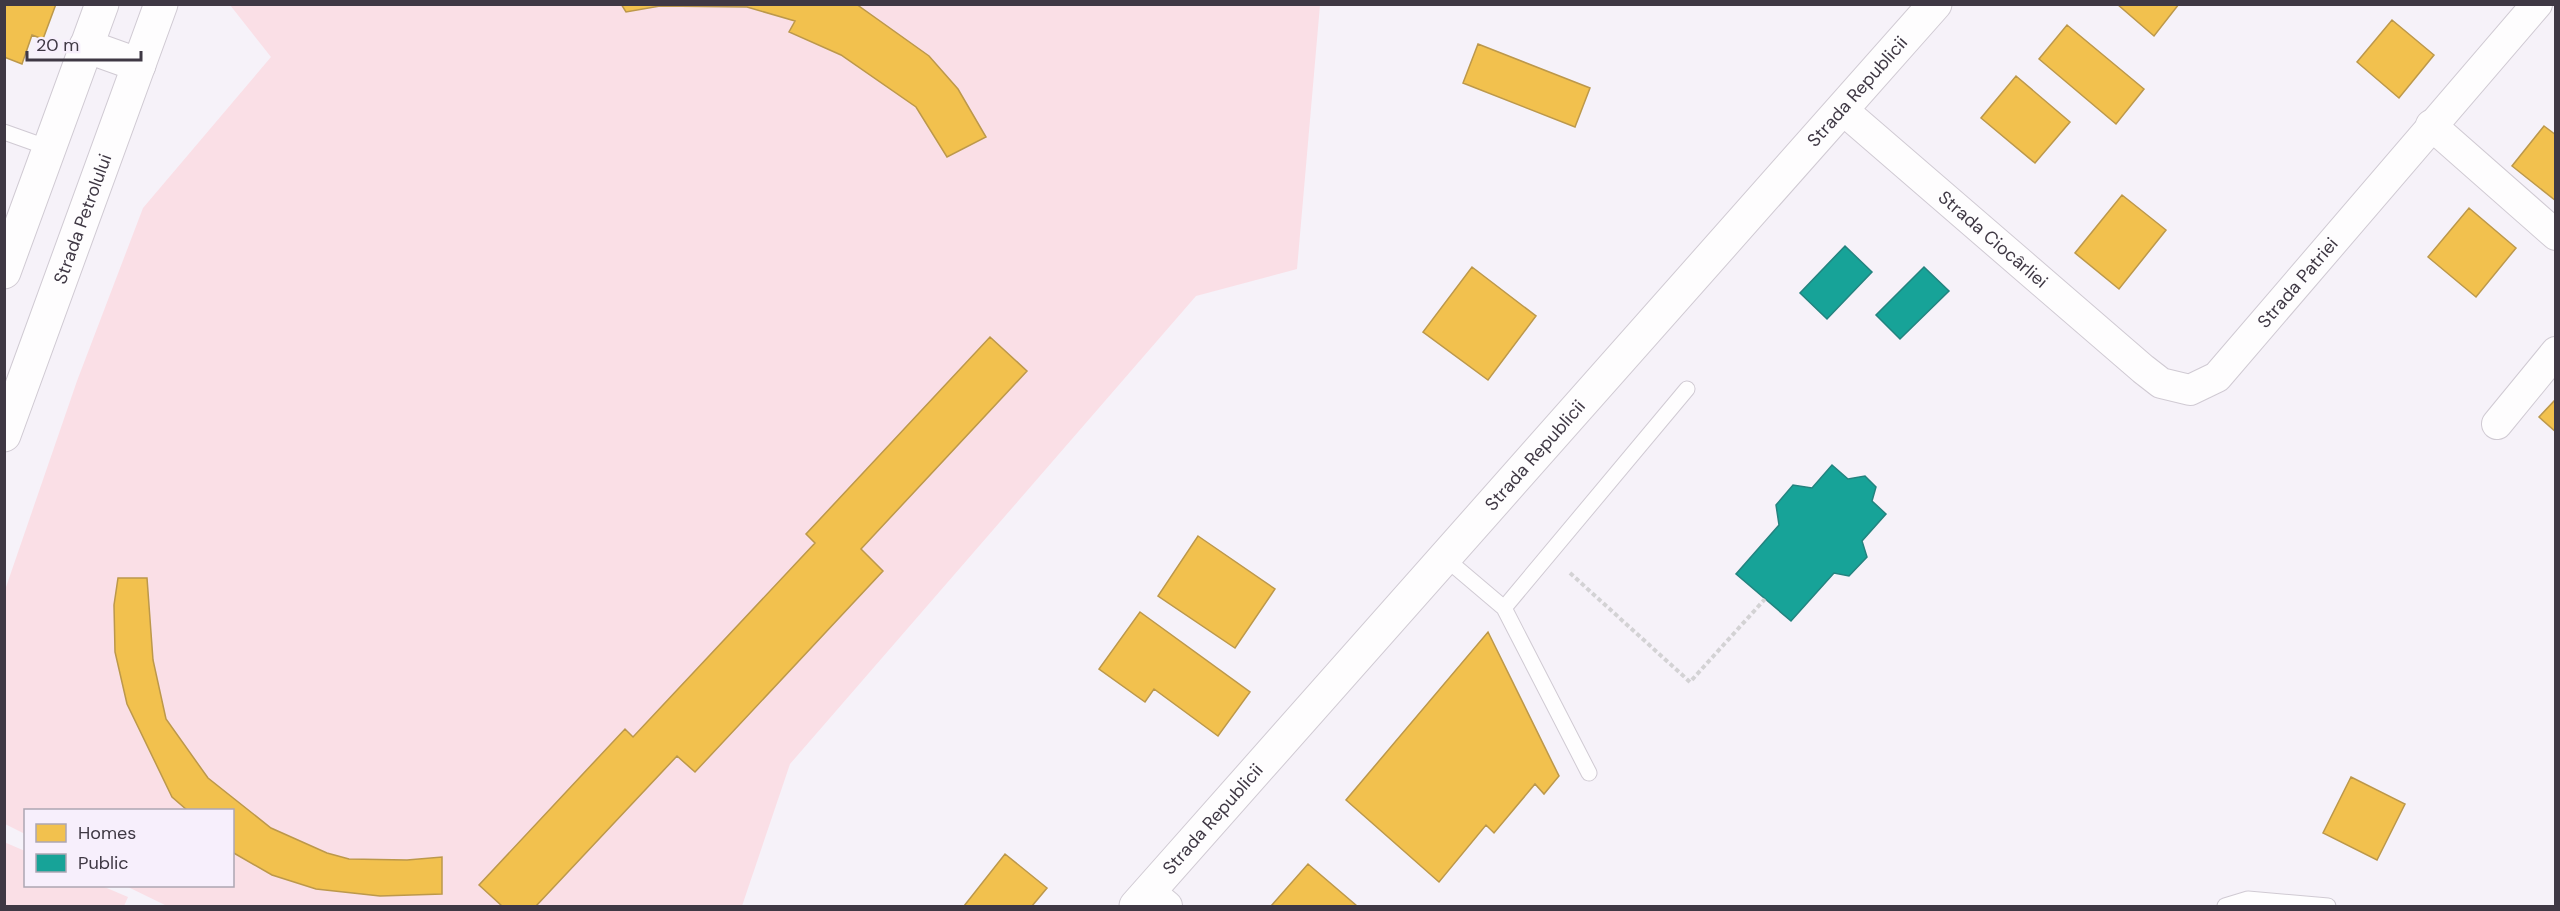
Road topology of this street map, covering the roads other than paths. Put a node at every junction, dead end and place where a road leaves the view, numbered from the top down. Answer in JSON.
{"nodes":[{"id":1,"x":102,"y":4,"type":"edge"},
{"id":2,"x":161,"y":4,"type":"edge"},
{"id":3,"x":1935,"y":4,"type":"edge"},
{"id":4,"x":2537,"y":4,"type":"edge"},
{"id":5,"x":86,"y":46,"type":"junction"},
{"id":6,"x":139,"y":65,"type":"junction"},
{"id":7,"x":1843,"y":110,"type":"junction"},
{"id":8,"x":2432,"y":125,"type":"junction"},
{"id":9,"x":4,"y":132,"type":"edge"},
{"id":10,"x":49,"y":148,"type":"junction"},
{"id":11,"x":2556,"y":235,"type":"edge"},
{"id":12,"x":4,"y":272,"type":"edge"},
{"id":13,"x":2556,"y":352,"type":"edge"},
{"id":14,"x":2143,"y":369,"type":"joint"},
{"id":15,"x":1687,"y":389,"type":"dead end"},
{"id":16,"x":2497,"y":424,"type":"dead end"},
{"id":17,"x":4,"y":435,"type":"edge"},
{"id":18,"x":1444,"y":558,"type":"junction"},
{"id":19,"x":1504,"y":608,"type":"junction"},
{"id":20,"x":1589,"y":773,"type":"dead end"},
{"id":21,"x":1151,"y":901,"type":"edge"},
{"id":22,"x":2225,"y":906,"type":"edge"},
{"id":23,"x":2328,"y":906,"type":"edge"}],
"edges":[{"from":1,"to":5,"type":"main road"},
{"from":2,"to":6,"type":"main road","name":"Strada Petrolului"},
{"from":3,"to":7,"type":"main road","name":"Strada Republicii"},
{"from":4,"to":8,"type":"street","name":"Strada Patriei"},
{"from":5,"to":6,"type":"main road"},
{"from":5,"to":10,"type":"main road"},
{"from":6,"to":17,"type":"main road","name":"Strada Petrolului"},
{"from":7,"to":14,"type":"street","name":"Strada Ciocârliei"},
{"from":7,"to":18,"type":"main road","name":"Strada Republicii"},
{"from":8,"to":11,"type":"street"},
{"from":8,"to":14,"type":"street","name":"Strada Patriei"},
{"from":9,"to":10,"type":"lane"},
{"from":10,"to":12,"type":"main road"},
{"from":13,"to":16,"type":"street"},
{"from":15,"to":19,"type":"lane"},
{"from":18,"to":19,"type":"lane"},
{"from":18,"to":21,"type":"main road","name":"Strada Republicii"},
{"from":19,"to":20,"type":"lane"},
{"from":22,"to":23,"type":"lane"}]}
